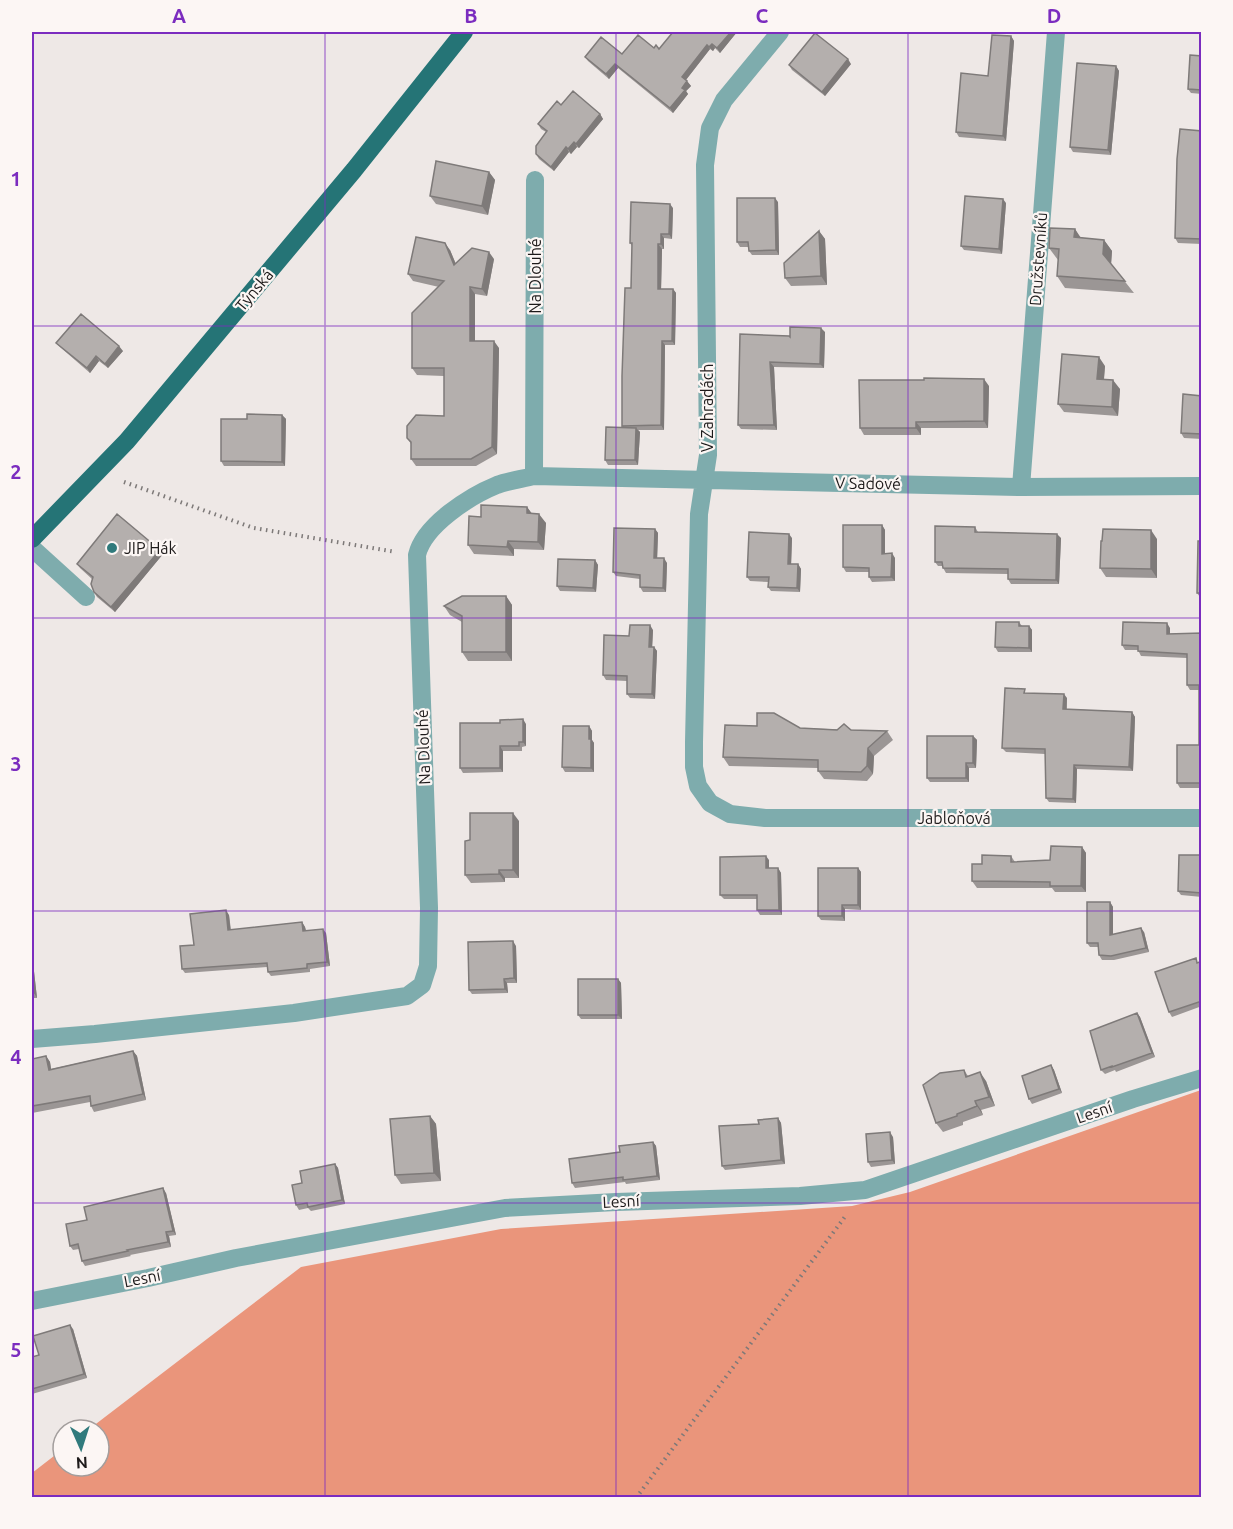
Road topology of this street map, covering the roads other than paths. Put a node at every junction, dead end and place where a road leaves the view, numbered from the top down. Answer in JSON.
{"nodes":[{"id":1,"x":464,"y":32,"type":"edge"},
{"id":2,"x":780,"y":32,"type":"edge"},
{"id":3,"x":1056,"y":32,"type":"edge"},
{"id":4,"x":535,"y":180,"type":"dead end"},
{"id":5,"x":534,"y":476,"type":"junction"},
{"id":6,"x":704,"y":480,"type":"junction"},
{"id":7,"x":1202,"y":486,"type":"edge"},
{"id":8,"x":1021,"y":487,"type":"junction"},
{"id":9,"x":32,"y":539,"type":"edge"},
{"id":10,"x":32,"y":548,"type":"edge"},
{"id":11,"x":86,"y":597,"type":"dead end"},
{"id":12,"x":710,"y":803,"type":"joint"},
{"id":13,"x":1202,"y":818,"type":"edge"},
{"id":14,"x":32,"y":1039,"type":"edge"},
{"id":15,"x":1202,"y":1077,"type":"edge"},
{"id":16,"x":32,"y":1301,"type":"edge"}],
"edges":[{"from":1,"to":9,"type":"main road","name":"Týnská"},
{"from":2,"to":6,"type":"street","name":"V Zahradách"},
{"from":3,"to":8,"type":"street","name":"Družstevníků"},
{"from":4,"to":5,"type":"street","name":"Na Dlouhé"},
{"from":5,"to":6,"type":"street","name":"V Sadové"},
{"from":5,"to":14,"type":"street","name":"Na Dlouhé"},
{"from":6,"to":8,"type":"street","name":"V Sadové"},
{"from":6,"to":12,"type":"street","name":"V Zahradách"},
{"from":7,"to":8,"type":"street","name":"V Sadové"},
{"from":10,"to":11,"type":"street"},
{"from":12,"to":13,"type":"street","name":"Jabloňová"},
{"from":15,"to":16,"type":"street","name":"Lesní"}]}
